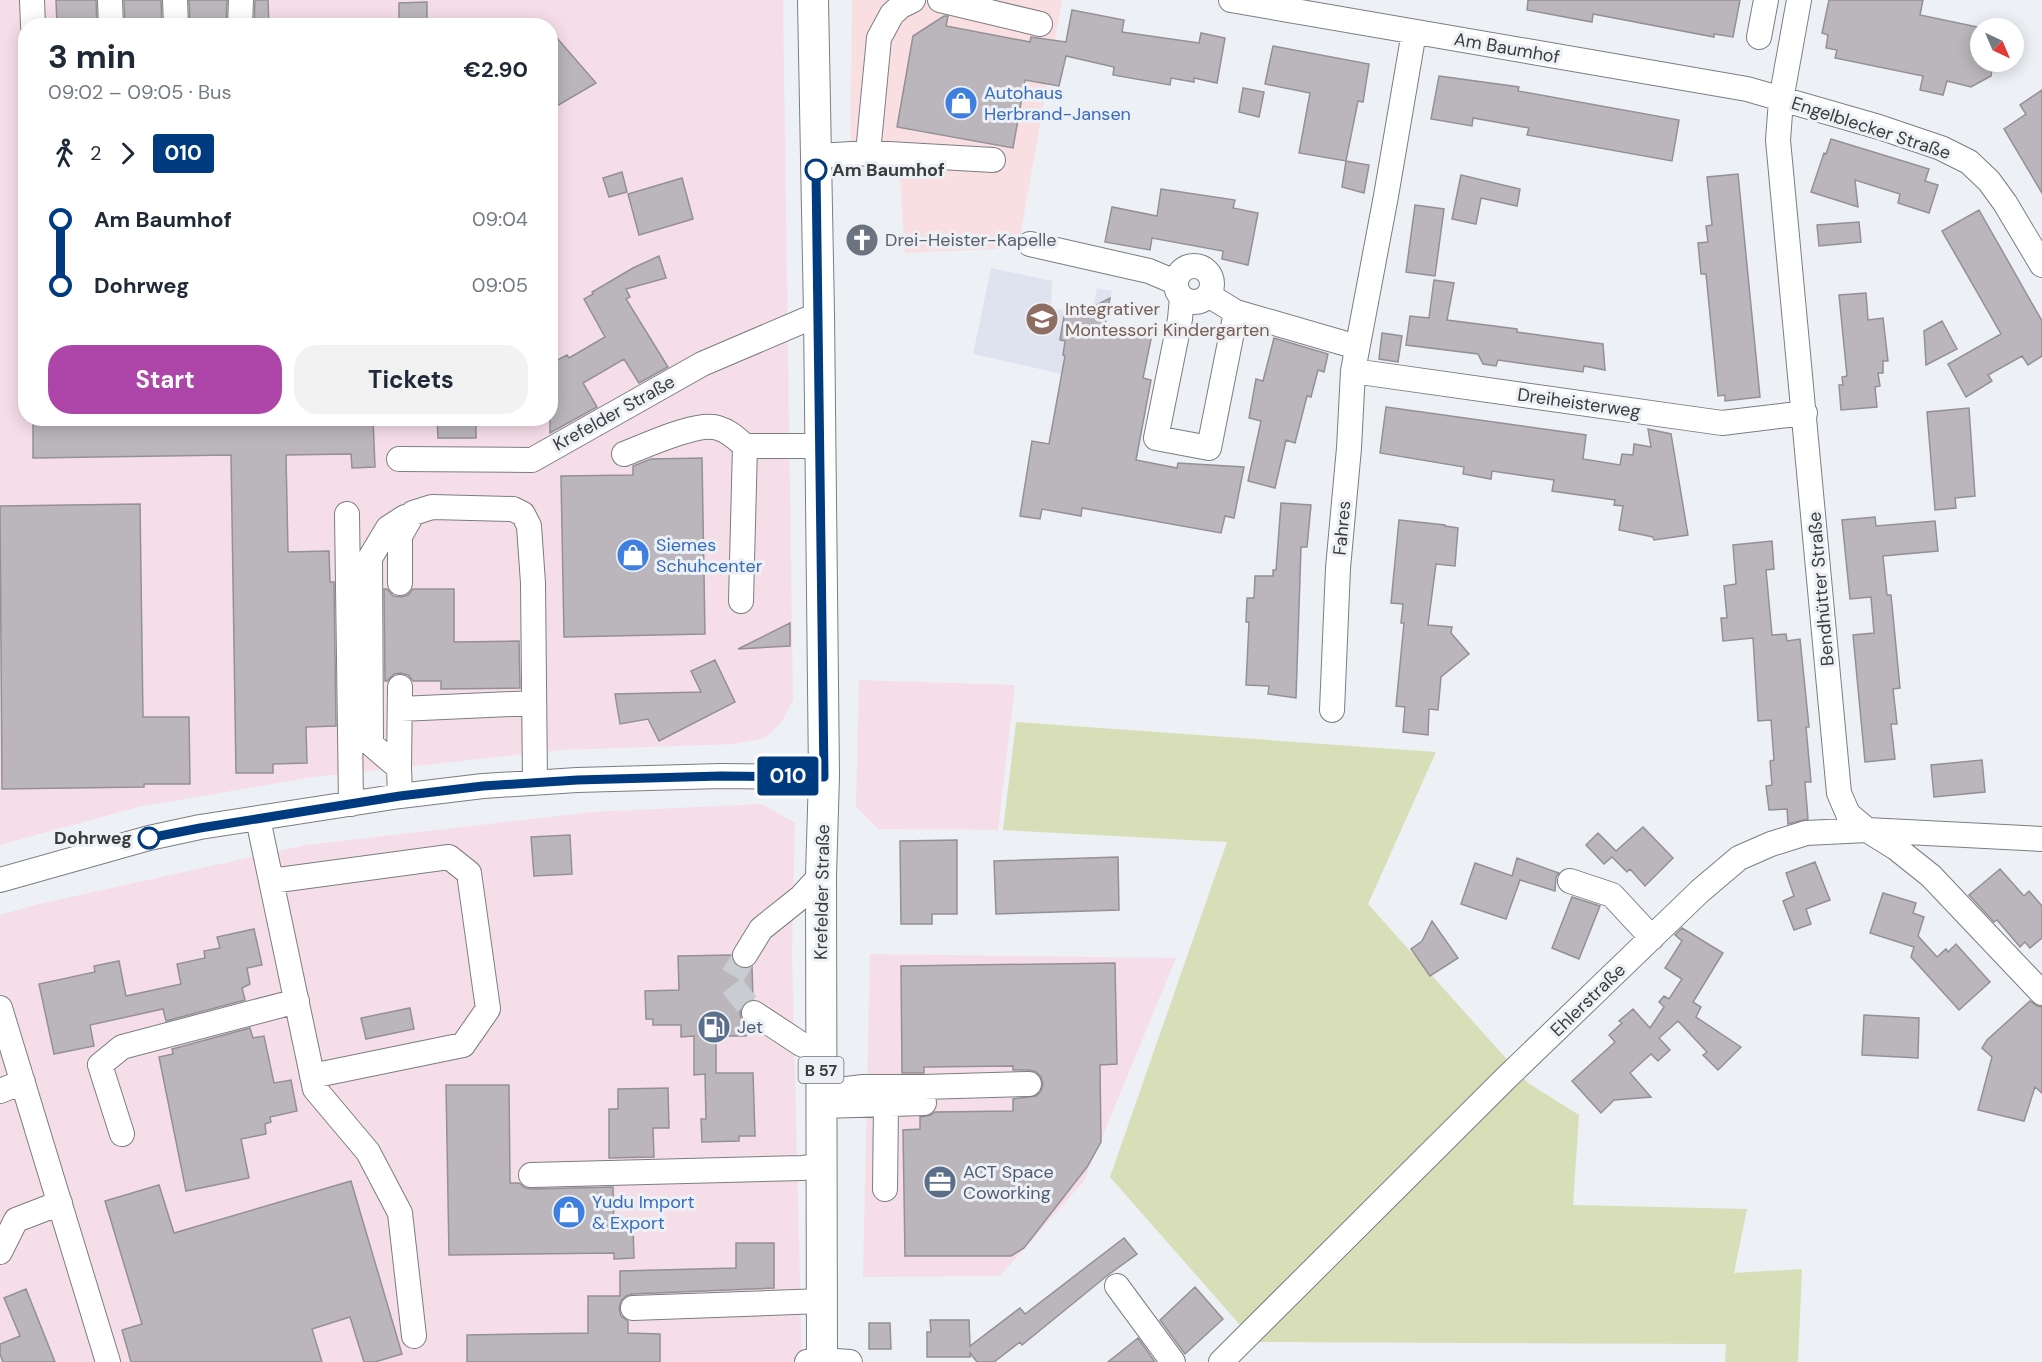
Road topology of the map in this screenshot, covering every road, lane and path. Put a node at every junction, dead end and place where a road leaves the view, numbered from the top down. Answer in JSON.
{"nodes":[{"id":1,"x":32,"y":0,"type":"edge"},
{"id":2,"x":110,"y":0,"type":"edge"},
{"id":3,"x":175,"y":0,"type":"edge"},
{"id":4,"x":241,"y":0,"type":"edge"},
{"id":5,"x":813,"y":0,"type":"edge"},
{"id":6,"x":913,"y":0,"type":"edge"},
{"id":7,"x":940,"y":0,"type":"edge"},
{"id":8,"x":1232,"y":0,"type":"edge"},
{"id":9,"x":1766,"y":0,"type":"edge"},
{"id":10,"x":1798,"y":0,"type":"edge"},
{"id":11,"x":1332,"y":9,"type":"edge"},
{"id":12,"x":33,"y":18,"type":"edge"},
{"id":13,"x":111,"y":18,"type":"edge"},
{"id":14,"x":176,"y":18,"type":"edge"},
{"id":15,"x":240,"y":18,"type":"edge"},
{"id":16,"x":1040,"y":24,"type":"dead end"},
{"id":17,"x":1414,"y":32,"type":"junction"},
{"id":18,"x":1759,"y":37,"type":"dead end"},
{"id":19,"x":1781,"y":99,"type":"junction"},
{"id":20,"x":868,"y":153,"type":"junction"},
{"id":21,"x":816,"y":156,"type":"junction"},
{"id":22,"x":993,"y":160,"type":"dead end"},
{"id":23,"x":1030,"y":244,"type":"dead end"},
{"id":24,"x":2042,"y":265,"type":"edge"},
{"id":25,"x":1179,"y":290,"type":"junction"},
{"id":26,"x":1208,"y":295,"type":"junction"},
{"id":27,"x":1236,"y":312,"type":"junction"},
{"id":28,"x":819,"y":314,"type":"junction"},
{"id":29,"x":1357,"y":347,"type":"junction"},
{"id":30,"x":1353,"y":371,"type":"junction"},
{"id":31,"x":1805,"y":413,"type":"junction"},
{"id":32,"x":745,"y":446,"type":"junction"},
{"id":33,"x":821,"y":446,"type":"junction"},
{"id":34,"x":624,"y":454,"type":"dead end"},
{"id":35,"x":399,"y":459,"type":"dead end"},
{"id":36,"x":412,"y":513,"type":"junction"},
{"id":37,"x":346,"y":514,"type":"dead end"},
{"id":38,"x":400,"y":583,"type":"dead end"},
{"id":39,"x":741,"y":601,"type":"dead end"},
{"id":40,"x":534,"y":703,"type":"junction"},
{"id":41,"x":1332,"y":710,"type":"dead end"},
{"id":42,"x":399,"y":768,"type":"junction"},
{"id":43,"x":824,"y":777,"type":"junction"},
{"id":44,"x":535,"y":782,"type":"junction"},
{"id":45,"x":400,"y":796,"type":"junction"},
{"id":46,"x":351,"y":804,"type":"junction"},
{"id":47,"x":258,"y":819,"type":"junction"},
{"id":48,"x":1867,"y":830,"type":"junction"},
{"id":49,"x":2042,"y":839,"type":"edge"},
{"id":50,"x":821,"y":875,"type":"junction"},
{"id":51,"x":0,"y":880,"type":"edge"},
{"id":52,"x":271,"y":881,"type":"junction"},
{"id":53,"x":1570,"y":881,"type":"dead end"},
{"id":54,"x":1652,"y":938,"type":"junction"},
{"id":55,"x":745,"y":955,"type":"tunnel mouth"},
{"id":56,"x":2042,"y":993,"type":"edge"},
{"id":57,"x":297,"y":1001,"type":"junction"},
{"id":58,"x":0,"y":1008,"type":"edge"},
{"id":59,"x":754,"y":1013,"type":"tunnel mouth"},
{"id":60,"x":821,"y":1052,"type":"junction"},
{"id":61,"x":312,"y":1076,"type":"junction"},
{"id":62,"x":23,"y":1082,"type":"junction"},
{"id":63,"x":1029,"y":1084,"type":"dead end"},
{"id":64,"x":0,"y":1090,"type":"edge"},
{"id":65,"x":821,"y":1099,"type":"junction"},
{"id":66,"x":1000,"y":1100,"type":"dead end"},
{"id":67,"x":886,"y":1104,"type":"junction"},
{"id":68,"x":123,"y":1134,"type":"dead end"},
{"id":69,"x":822,"y":1166,"type":"junction"},
{"id":70,"x":531,"y":1174,"type":"dead end"},
{"id":71,"x":885,"y":1189,"type":"dead end"},
{"id":72,"x":60,"y":1203,"type":"junction"},
{"id":73,"x":8,"y":1215,"type":"edge"},
{"id":74,"x":0,"y":1252,"type":"edge"},
{"id":75,"x":1117,"y":1286,"type":"dead end"},
{"id":76,"x":822,"y":1301,"type":"junction"},
{"id":77,"x":633,"y":1308,"type":"dead end"},
{"id":78,"x":414,"y":1336,"type":"dead end"},
{"id":79,"x":825,"y":1361,"type":"edge"},
{"id":80,"x":108,"y":1362,"type":"edge"},
{"id":81,"x":1173,"y":1362,"type":"edge"},
{"id":82,"x":1221,"y":1362,"type":"edge"}],
"edges":[{"from":1,"to":12,"type":"street"},
{"from":2,"to":13,"type":"street"},
{"from":3,"to":14,"type":"street"},
{"from":4,"to":15,"type":"street"},
{"from":5,"to":21,"type":"main road","name":"Krefelder Straße","number":"B 57"},
{"from":6,"to":20,"type":"street"},
{"from":7,"to":16,"type":"street"},
{"from":8,"to":11,"type":"street","name":"Am Baumhof"},
{"from":9,"to":18,"type":"street"},
{"from":10,"to":19,"type":"street","name":"Engelblecker Straße"},
{"from":11,"to":17,"type":"street","name":"Am Baumhof"},
{"from":17,"to":19,"type":"street","name":"Am Baumhof"},
{"from":17,"to":29,"type":"street","name":"Fahres"},
{"from":19,"to":24,"type":"street","name":"Engelblecker Straße"},
{"from":19,"to":31,"type":"street","name":"Bendhütter Straße"},
{"from":20,"to":21,"type":"street"},
{"from":20,"to":22,"type":"street"},
{"from":21,"to":28,"type":"main road","name":"Krefelder Straße","number":"B 57"},
{"from":23,"to":25,"type":"street"},
{"from":25,"to":26,"type":"street"},
{"from":25,"to":26,"type":"street"},
{"from":25,"to":27,"type":"street"},
{"from":26,"to":27,"type":"street"},
{"from":27,"to":29,"type":"street"},
{"from":28,"to":33,"type":"main road","name":"Krefelder Straße","number":"B 57"},
{"from":28,"to":35,"type":"street","name":"Krefelder Straße"},
{"from":29,"to":30,"type":"street","name":"Fahres"},
{"from":30,"to":31,"type":"street","name":"Dreiheisterweg"},
{"from":30,"to":41,"type":"street","name":"Fahres"},
{"from":31,"to":48,"type":"street","name":"Bendhütter Straße"},
{"from":32,"to":33,"type":"street"},
{"from":32,"to":34,"type":"street"},
{"from":32,"to":39,"type":"street"},
{"from":33,"to":43,"type":"main road","name":"Krefelder Straße","number":"B 57"},
{"from":36,"to":38,"type":"street"},
{"from":36,"to":40,"type":"street"},
{"from":36,"to":42,"type":"street"},
{"from":37,"to":46,"type":"street"},
{"from":40,"to":42,"type":"street"},
{"from":40,"to":44,"type":"street"},
{"from":42,"to":45,"type":"street"},
{"from":43,"to":44,"type":"street"},
{"from":43,"to":50,"type":"main road","name":"Krefelder Straße","number":"B 57"},
{"from":44,"to":45,"type":"street"},
{"from":45,"to":46,"type":"street"},
{"from":46,"to":47,"type":"street"},
{"from":47,"to":51,"type":"street"},
{"from":47,"to":52,"type":"street"},
{"from":48,"to":49,"type":"street","name":"Ehlerstraße"},
{"from":48,"to":54,"type":"street","name":"Ehlerstraße"},
{"from":48,"to":56,"type":"street","name":"Bendhütter Straße"},
{"from":50,"to":55,"type":"street"},
{"from":50,"to":60,"type":"main road","name":"Krefelder Straße","number":"B 57"},
{"from":52,"to":57,"type":"street"},
{"from":52,"to":61,"type":"street"},
{"from":53,"to":54,"type":"street"},
{"from":54,"to":82,"type":"street","name":"Ehlerstraße"},
{"from":57,"to":61,"type":"street"},
{"from":57,"to":68,"type":"street"},
{"from":58,"to":62,"type":"street"},
{"from":59,"to":60,"type":"street"},
{"from":60,"to":65,"type":"main road","name":"Krefelder Straße","number":"B 57"},
{"from":61,"to":78,"type":"street"},
{"from":62,"to":64,"type":"street"},
{"from":62,"to":72,"type":"street"},
{"from":63,"to":65,"type":"street"},
{"from":65,"to":67,"type":"street"},
{"from":65,"to":69,"type":"main road","name":"Krefelder Straße","number":"B 57"},
{"from":66,"to":67,"type":"street"},
{"from":67,"to":71,"type":"street"},
{"from":69,"to":70,"type":"street"},
{"from":69,"to":76,"type":"main road","name":"Krefelder Straße","number":"B 57"},
{"from":72,"to":73,"type":"street"},
{"from":72,"to":80,"type":"street"},
{"from":73,"to":74,"type":"street"},
{"from":75,"to":81,"type":"street"},
{"from":76,"to":77,"type":"street"},
{"from":76,"to":79,"type":"main road","name":"Krefelder Straße","number":"B 57"}]}
